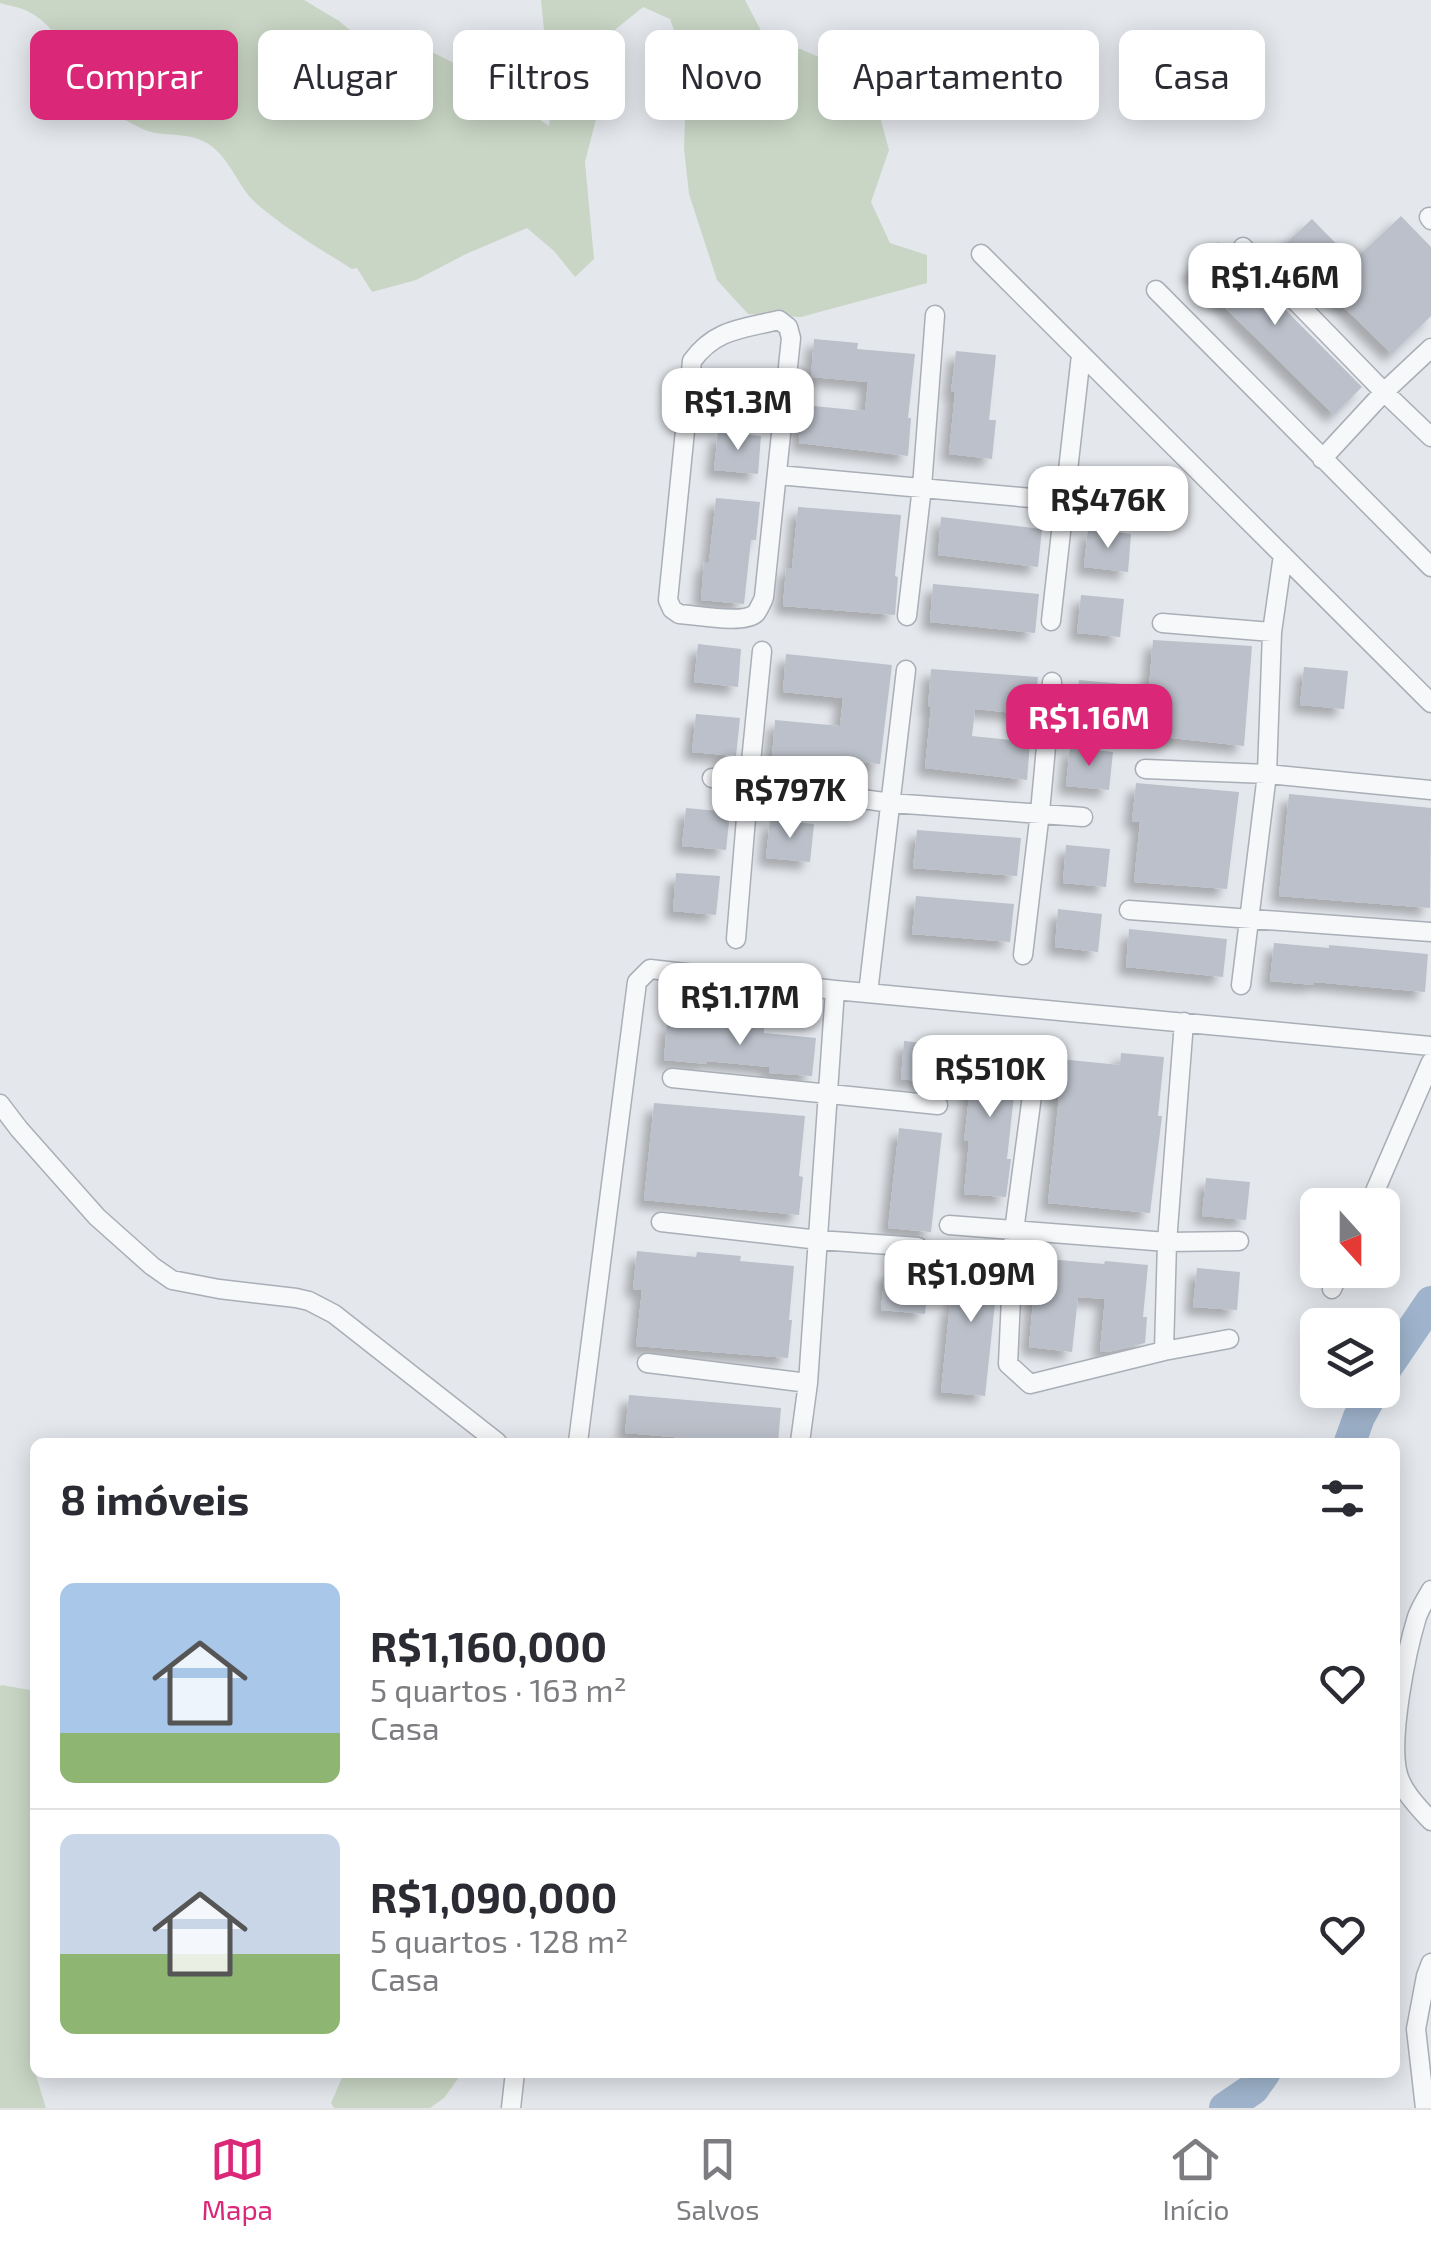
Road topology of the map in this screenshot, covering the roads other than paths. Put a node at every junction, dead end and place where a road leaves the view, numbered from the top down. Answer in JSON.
{"nodes":[{"id":1,"x":1243,"y":247,"type":"dead end"},
{"id":2,"x":981,"y":254,"type":"dead end"},
{"id":3,"x":1156,"y":290,"type":"dead end"},
{"id":4,"x":935,"y":315,"type":"dead end"},
{"id":5,"x":1431,"y":348,"type":"edge"},
{"id":6,"x":1082,"y":355,"type":"junction"},
{"id":7,"x":1384,"y":392,"type":"junction"},
{"id":8,"x":1431,"y":437,"type":"edge"},
{"id":9,"x":1322,"y":459,"type":"junction"},
{"id":10,"x":778,"y":475,"type":"junction"},
{"id":11,"x":922,"y":487,"type":"junction"},
{"id":12,"x":1064,"y":501,"type":"junction"},
{"id":13,"x":1283,"y":555,"type":"junction"},
{"id":14,"x":1431,"y":568,"type":"edge"},
{"id":15,"x":907,"y":616,"type":"dead end"},
{"id":16,"x":1051,"y":621,"type":"dead end"},
{"id":17,"x":1162,"y":624,"type":"dead end"},
{"id":18,"x":1272,"y":632,"type":"junction"},
{"id":19,"x":762,"y":651,"type":"dead end"},
{"id":20,"x":906,"y":670,"type":"dead end"},
{"id":21,"x":1052,"y":682,"type":"dead end"},
{"id":22,"x":1431,"y":703,"type":"edge"},
{"id":23,"x":1146,"y":769,"type":"dead end"},
{"id":24,"x":1266,"y":774,"type":"junction"},
{"id":25,"x":712,"y":778,"type":"dead end"},
{"id":26,"x":748,"y":782,"type":"junction"},
{"id":27,"x":1431,"y":790,"type":"edge"},
{"id":28,"x":891,"y":803,"type":"junction"},
{"id":29,"x":1040,"y":812,"type":"junction"},
{"id":30,"x":1083,"y":817,"type":"dead end"},
{"id":31,"x":1129,"y":910,"type":"dead end"},
{"id":32,"x":1250,"y":917,"type":"junction"},
{"id":33,"x":1431,"y":932,"type":"edge"},
{"id":34,"x":736,"y":939,"type":"dead end"},
{"id":35,"x":1024,"y":955,"type":"dead end"},
{"id":36,"x":1241,"y":985,"type":"dead end"},
{"id":37,"x":834,"y":990,"type":"junction"},
{"id":38,"x":868,"y":993,"type":"junction"},
{"id":39,"x":1184,"y":1022,"type":"junction"},
{"id":40,"x":1431,"y":1046,"type":"edge"},
{"id":41,"x":1037,"y":1058,"type":"dead end"},
{"id":42,"x":1431,"y":1062,"type":"edge"},
{"id":43,"x":672,"y":1078,"type":"dead end"},
{"id":44,"x":829,"y":1094,"type":"junction"},
{"id":45,"x":0,"y":1104,"type":"edge"},
{"id":46,"x":938,"y":1104,"type":"dead end"},
{"id":47,"x":1376,"y":1188,"type":"edge"},
{"id":48,"x":660,"y":1222,"type":"dead end"},
{"id":49,"x":949,"y":1226,"type":"dead end"},
{"id":50,"x":1014,"y":1231,"type":"junction"},
{"id":51,"x":819,"y":1240,"type":"junction"},
{"id":52,"x":1240,"y":1241,"type":"dead end"},
{"id":53,"x":1167,"y":1242,"type":"junction"},
{"id":54,"x":918,"y":1248,"type":"dead end"},
{"id":55,"x":1229,"y":1339,"type":"dead end"},
{"id":56,"x":1164,"y":1351,"type":"junction"},
{"id":57,"x":647,"y":1364,"type":"dead end"},
{"id":58,"x":808,"y":1383,"type":"junction"},
{"id":59,"x":492,"y":1438,"type":"edge"},
{"id":60,"x":579,"y":1438,"type":"edge"},
{"id":61,"x":801,"y":1438,"type":"edge"},
{"id":62,"x":1431,"y":1590,"type":"edge"},
{"id":63,"x":1400,"y":1692,"type":"edge"},
{"id":64,"x":1400,"y":1777,"type":"edge"},
{"id":65,"x":1431,"y":1821,"type":"edge"},
{"id":66,"x":1429,"y":1971,"type":"edge"},
{"id":67,"x":514,"y":2078,"type":"edge"},
{"id":68,"x":511,"y":2108,"type":"edge"},
{"id":69,"x":1425,"y":2108,"type":"edge"}],
"edges":[{"from":1,"to":7,"type":"street"},
{"from":2,"to":6,"type":"street"},
{"from":3,"to":9,"type":"street"},
{"from":4,"to":11,"type":"street"},
{"from":5,"to":7,"type":"street"},
{"from":6,"to":12,"type":"street"},
{"from":6,"to":13,"type":"street"},
{"from":7,"to":8,"type":"street"},
{"from":7,"to":9,"type":"street"},
{"from":9,"to":14,"type":"street"},
{"from":10,"to":10,"type":"street"},
{"from":10,"to":11,"type":"street"},
{"from":11,"to":12,"type":"street"},
{"from":11,"to":15,"type":"street"},
{"from":12,"to":16,"type":"street"},
{"from":13,"to":18,"type":"street"},
{"from":13,"to":22,"type":"street"},
{"from":17,"to":18,"type":"street"},
{"from":18,"to":24,"type":"street"},
{"from":19,"to":26,"type":"street"},
{"from":20,"to":28,"type":"street"},
{"from":21,"to":29,"type":"street"},
{"from":23,"to":24,"type":"street"},
{"from":24,"to":27,"type":"street"},
{"from":24,"to":32,"type":"street"},
{"from":25,"to":26,"type":"street"},
{"from":26,"to":28,"type":"street"},
{"from":26,"to":34,"type":"street"},
{"from":28,"to":29,"type":"street"},
{"from":28,"to":38,"type":"street"},
{"from":29,"to":30,"type":"street"},
{"from":29,"to":35,"type":"street"},
{"from":31,"to":32,"type":"street"},
{"from":32,"to":33,"type":"street"},
{"from":32,"to":36,"type":"street"},
{"from":37,"to":38,"type":"street"},
{"from":37,"to":44,"type":"street"},
{"from":37,"to":60,"type":"street"},
{"from":38,"to":39,"type":"street"},
{"from":39,"to":40,"type":"street"},
{"from":39,"to":53,"type":"street"},
{"from":41,"to":50,"type":"street"},
{"from":42,"to":47,"type":"street"},
{"from":43,"to":44,"type":"street"},
{"from":44,"to":46,"type":"street"},
{"from":44,"to":51,"type":"street"},
{"from":45,"to":59,"type":"street"},
{"from":48,"to":51,"type":"street"},
{"from":49,"to":50,"type":"street"},
{"from":50,"to":53,"type":"street"},
{"from":50,"to":56,"type":"street"},
{"from":51,"to":54,"type":"street"},
{"from":51,"to":58,"type":"street"},
{"from":52,"to":53,"type":"street"},
{"from":53,"to":56,"type":"street"},
{"from":55,"to":56,"type":"street"},
{"from":57,"to":58,"type":"street"},
{"from":58,"to":61,"type":"street"},
{"from":62,"to":63,"type":"street"},
{"from":64,"to":65,"type":"street"},
{"from":66,"to":69,"type":"street"},
{"from":67,"to":68,"type":"street"}]}
